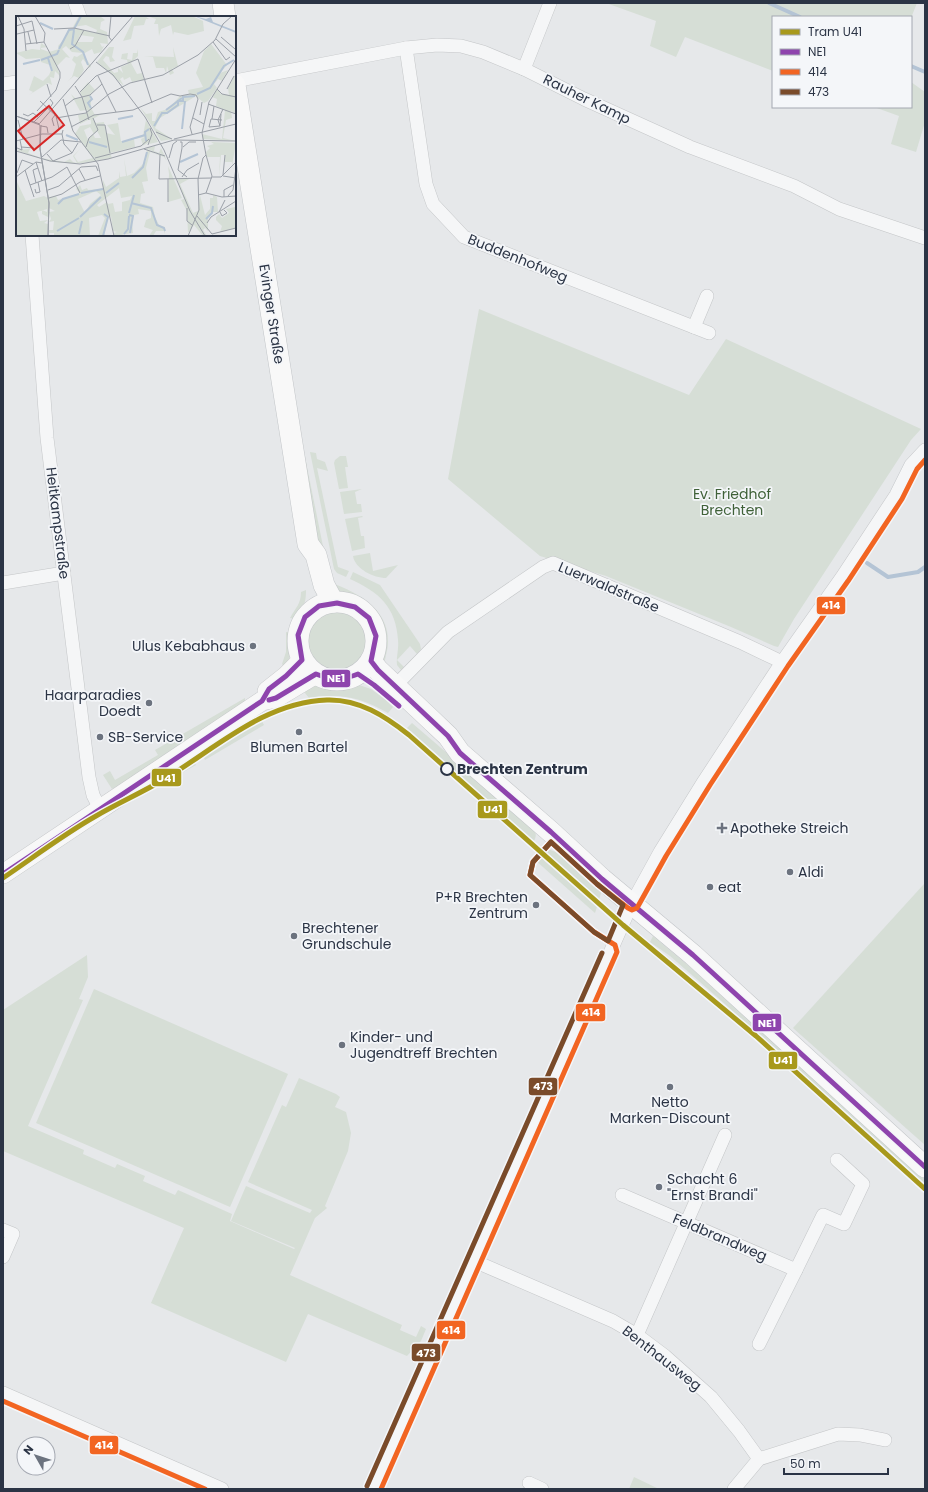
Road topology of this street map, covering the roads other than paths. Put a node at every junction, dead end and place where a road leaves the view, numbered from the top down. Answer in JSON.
{"nodes":[{"id":1,"x":75,"y":3,"type":"edge"},
{"id":2,"x":223,"y":3,"type":"edge"},
{"id":3,"x":550,"y":3,"type":"edge"},
{"id":4,"x":80,"y":16,"type":"edge"},
{"id":5,"x":225,"y":16,"type":"edge"},
{"id":6,"x":406,"y":48,"type":"junction"},
{"id":7,"x":524,"y":69,"type":"junction"},
{"id":8,"x":236,"y":81,"type":"edge"},
{"id":9,"x":16,"y":82,"type":"edge"},
{"id":10,"x":3,"y":84,"type":"edge"},
{"id":11,"x":236,"y":91,"type":"edge"},
{"id":12,"x":32,"y":236,"type":"edge"},
{"id":13,"x":925,"y":238,"type":"edge"},
{"id":14,"x":707,"y":296,"type":"dead end"},
{"id":15,"x":694,"y":328,"type":"junction"},
{"id":16,"x":709,"y":333,"type":"dead end"},
{"id":17,"x":925,"y":450,"type":"edge"},
{"id":18,"x":308,"y":544,"type":"junction"},
{"id":19,"x":64,"y":573,"type":"junction"},
{"id":20,"x":3,"y":583,"type":"edge"},
{"id":21,"x":333,"y":602,"type":"junction"},
{"id":22,"x":313,"y":610,"type":"junction"},
{"id":23,"x":782,"y":662,"type":"junction"},
{"id":24,"x":309,"y":667,"type":"junction"},
{"id":25,"x":364,"y":668,"type":"junction"},
{"id":26,"x":396,"y":686,"type":"junction"},
{"id":27,"x":460,"y":753,"type":"junction"},
{"id":28,"x":100,"y":809,"type":"junction"},
{"id":29,"x":3,"y":874,"type":"edge"},
{"id":30,"x":632,"y":904,"type":"junction"},
{"id":31,"x":725,"y":1135,"type":"dead end"},
{"id":32,"x":837,"y":1160,"type":"dead end"},
{"id":33,"x":925,"y":1167,"type":"edge"},
{"id":34,"x":622,"y":1194,"type":"dead end"},
{"id":35,"x":687,"y":1223,"type":"junction"},
{"id":36,"x":3,"y":1230,"type":"edge"},
{"id":37,"x":3,"y":1257,"type":"edge"},
{"id":38,"x":474,"y":1261,"type":"junction"},
{"id":39,"x":796,"y":1270,"type":"junction"},
{"id":40,"x":637,"y":1335,"type":"junction"},
{"id":41,"x":759,"y":1344,"type":"dead end"},
{"id":42,"x":3,"y":1393,"type":"edge"},
{"id":43,"x":885,"y":1440,"type":"dead end"},
{"id":44,"x":759,"y":1459,"type":"junction"},
{"id":45,"x":529,"y":1483,"type":"dead end"},
{"id":46,"x":222,"y":1489,"type":"edge"},
{"id":47,"x":373,"y":1489,"type":"edge"},
{"id":48,"x":542,"y":1489,"type":"edge"},
{"id":49,"x":734,"y":1489,"type":"edge"}],
"edges":[{"from":1,"to":4,"type":"street"},
{"from":2,"to":5,"type":"main road"},
{"from":3,"to":7,"type":"street"},
{"from":6,"to":7,"type":"street","name":"Rauher Kamp"},
{"from":6,"to":8,"type":"street","name":"Rauher Kamp"},
{"from":6,"to":15,"type":"street","name":"Buddenhofweg"},
{"from":7,"to":13,"type":"street","name":"Rauher Kamp"},
{"from":9,"to":10,"type":"street"},
{"from":11,"to":18,"type":"main road","name":"Evinger Straße"},
{"from":12,"to":19,"type":"street","name":"Heitkampstraße"},
{"from":14,"to":15,"type":"street"},
{"from":15,"to":16,"type":"street","name":"Buddenhofweg"},
{"from":17,"to":23,"type":"street"},
{"from":18,"to":21,"type":"main road","name":"Evinger Straße"},
{"from":18,"to":22,"type":"main road","name":"Evinger Straße"},
{"from":19,"to":20,"type":"street"},
{"from":19,"to":28,"type":"street","name":"Heitkampstraße"},
{"from":21,"to":22,"type":"main road"},
{"from":21,"to":25,"type":"main road"},
{"from":22,"to":24,"type":"main road"},
{"from":23,"to":26,"type":"street","name":"Luerwaldstraße"},
{"from":23,"to":30,"type":"street"},
{"from":24,"to":25,"type":"main road"},
{"from":24,"to":28,"type":"main road"},
{"from":25,"to":26,"type":"main road"},
{"from":25,"to":27,"type":"main road"},
{"from":26,"to":27,"type":"main road"},
{"from":27,"to":30,"type":"main road"},
{"from":28,"to":29,"type":"main road"},
{"from":30,"to":33,"type":"main road"},
{"from":30,"to":38,"type":"street"},
{"from":31,"to":35,"type":"street"},
{"from":32,"to":39,"type":"street"},
{"from":34,"to":35,"type":"street","name":"Feldbrandweg"},
{"from":35,"to":39,"type":"street","name":"Feldbrandweg"},
{"from":35,"to":40,"type":"street"},
{"from":36,"to":37,"type":"street"},
{"from":38,"to":40,"type":"street","name":"Benthausweg"},
{"from":38,"to":47,"type":"street"},
{"from":39,"to":41,"type":"street"},
{"from":40,"to":44,"type":"street","name":"Benthausweg"},
{"from":42,"to":46,"type":"street"},
{"from":43,"to":44,"type":"street"},
{"from":44,"to":49,"type":"street"},
{"from":45,"to":48,"type":"street"}]}
